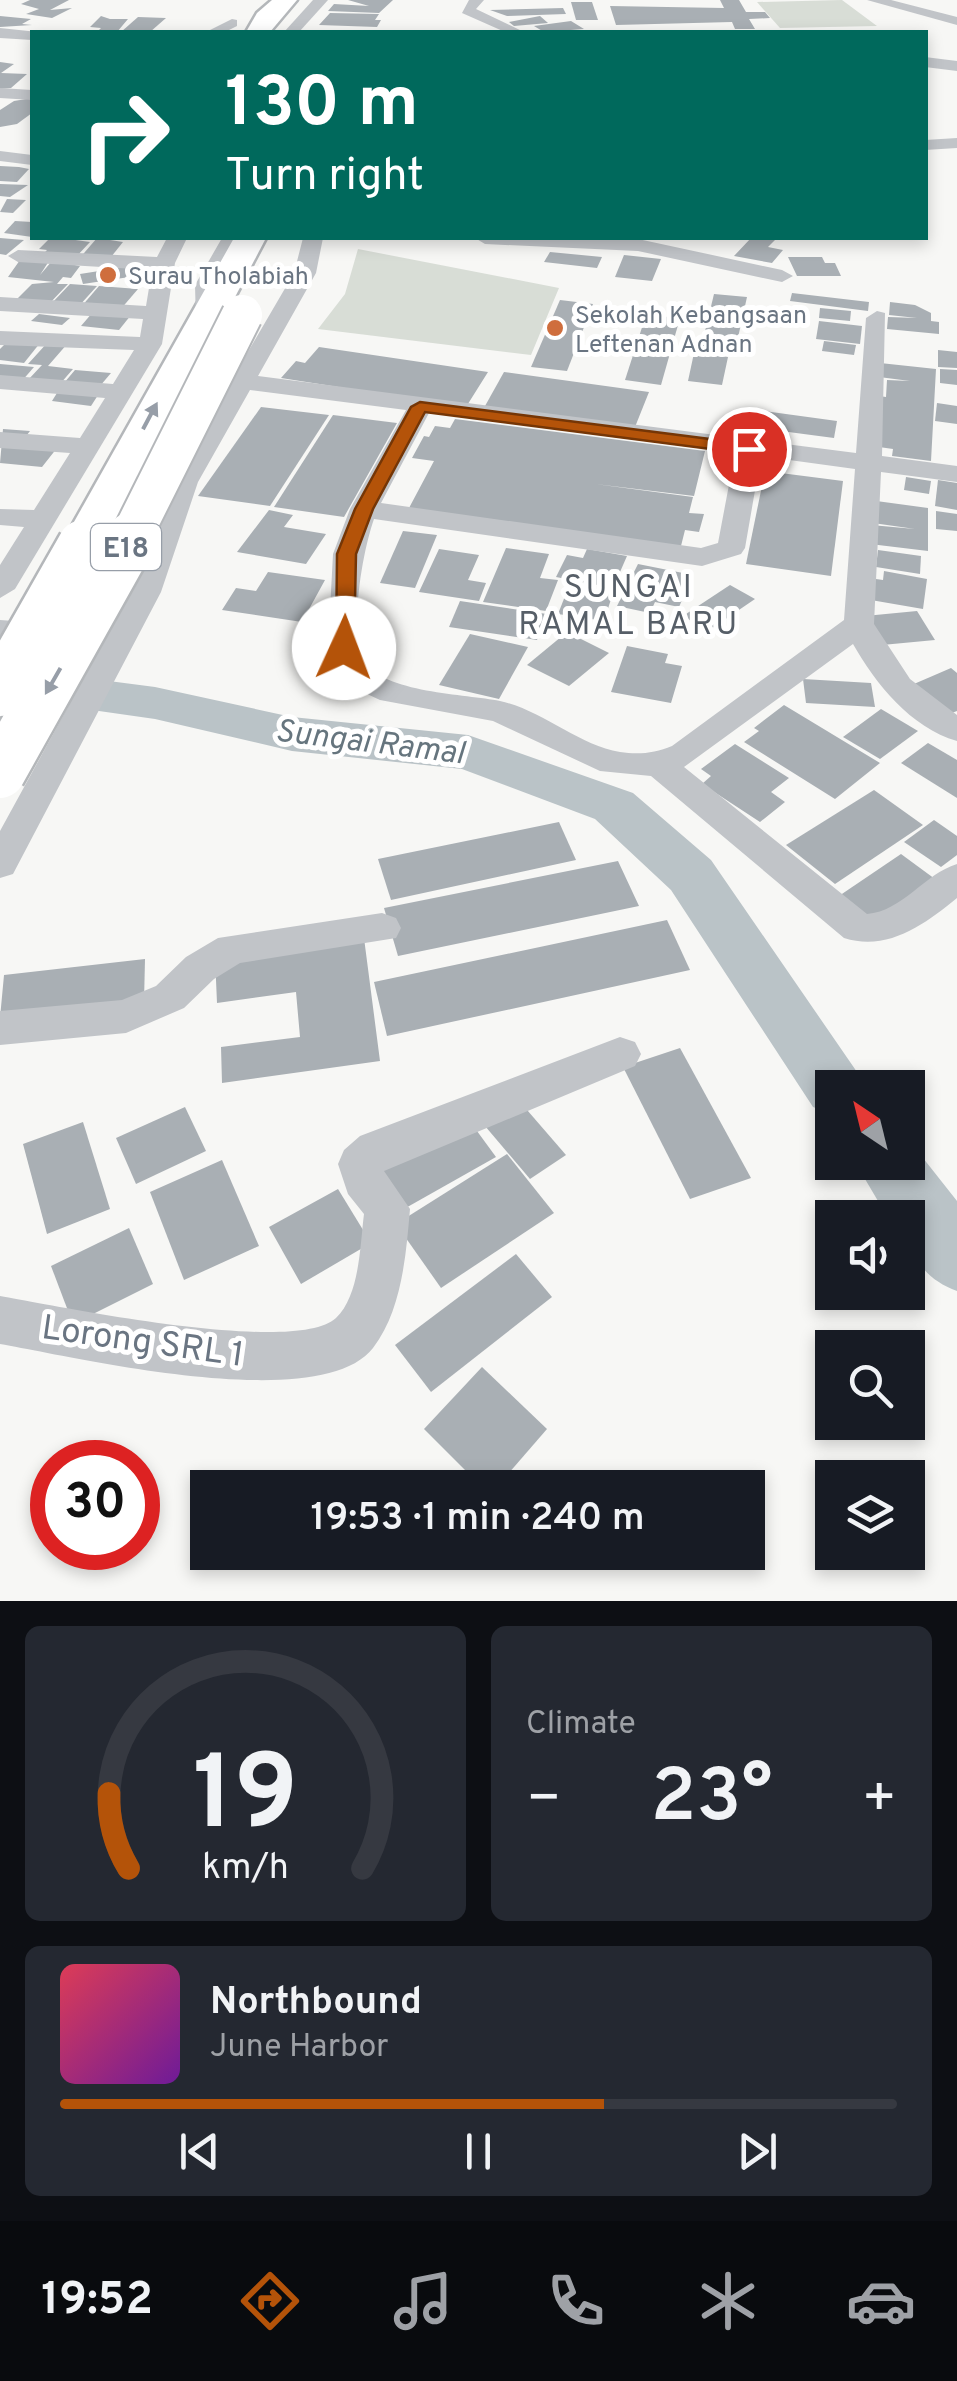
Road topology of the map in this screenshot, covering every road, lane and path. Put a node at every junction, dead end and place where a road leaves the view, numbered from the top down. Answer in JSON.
{"nodes":[{"id":1,"x":254,"y":0,"type":"edge"},
{"id":2,"x":286,"y":0,"type":"edge"},
{"id":3,"x":320,"y":0,"type":"edge"},
{"id":4,"x":478,"y":0,"type":"edge"},
{"id":5,"x":874,"y":0,"type":"edge"},
{"id":6,"x":955,"y":25,"type":"edge"},
{"id":7,"x":224,"y":29,"type":"edge"},
{"id":8,"x":259,"y":30,"type":"edge"},
{"id":9,"x":293,"y":30,"type":"edge"},
{"id":10,"x":512,"y":30,"type":"edge"},
{"id":11,"x":0,"y":32,"type":"edge"},
{"id":12,"x":26,"y":34,"type":"edge"},
{"id":13,"x":0,"y":50,"type":"edge"},
{"id":14,"x":928,"y":62,"type":"edge"},
{"id":15,"x":957,"y":66,"type":"edge"},
{"id":16,"x":0,"y":93,"type":"edge"},
{"id":17,"x":30,"y":95,"type":"edge"},
{"id":18,"x":957,"y":143,"type":"edge"},
{"id":19,"x":928,"y":146,"type":"edge"},
{"id":20,"x":0,"y":156,"type":"edge"},
{"id":21,"x":30,"y":160,"type":"edge"},
{"id":22,"x":231,"y":240,"type":"edge"},
{"id":23,"x":249,"y":240,"type":"edge"},
{"id":24,"x":279,"y":240,"type":"edge"},
{"id":25,"x":313,"y":240,"type":"edge"},
{"id":26,"x":529,"y":240,"type":"edge"},
{"id":27,"x":170,"y":251,"type":"edge"},
{"id":28,"x":18,"y":256,"type":"dead end"},
{"id":29,"x":782,"y":276,"type":"dead end"},
{"id":30,"x":0,"y":304,"type":"edge"},
{"id":31,"x":223,"y":316,"type":"junction"},
{"id":32,"x":878,"y":318,"type":"dead end"},
{"id":33,"x":0,"y":324,"type":"edge"},
{"id":34,"x":152,"y":330,"type":"junction"},
{"id":35,"x":0,"y":338,"type":"edge"},
{"id":36,"x":0,"y":382,"type":"edge"},
{"id":37,"x":245,"y":382,"type":"junction"},
{"id":38,"x":120,"y":392,"type":"junction"},
{"id":39,"x":420,"y":407,"type":"junction"},
{"id":40,"x":0,"y":440,"type":"edge"},
{"id":41,"x":86,"y":446,"type":"junction"},
{"id":42,"x":749,"y":449,"type":"junction"},
{"id":43,"x":868,"y":463,"type":"junction"},
{"id":44,"x":957,"y":474,"type":"edge"},
{"id":45,"x":364,"y":509,"type":"junction"},
{"id":46,"x":0,"y":517,"type":"edge"},
{"id":47,"x":40,"y":518,"type":"junction"},
{"id":48,"x":0,"y":590,"type":"edge"},
{"id":49,"x":860,"y":624,"type":"junction"},
{"id":50,"x":2,"y":628,"type":"edge"},
{"id":51,"x":116,"y":646,"type":"junction"},
{"id":52,"x":0,"y":692,"type":"edge"},
{"id":53,"x":72,"y":729,"type":"junction"},
{"id":54,"x":957,"y":730,"type":"edge"},
{"id":55,"x":0,"y":739,"type":"edge"},
{"id":56,"x":658,"y":766,"type":"junction"},
{"id":57,"x":0,"y":773,"type":"edge"},
{"id":58,"x":0,"y":864,"type":"edge"},
{"id":59,"x":957,"y":878,"type":"edge"},
{"id":60,"x":382,"y":928,"type":"dead end"},
{"id":61,"x":0,"y":1028,"type":"edge"},
{"id":62,"x":620,"y":1054,"type":"dead end"},
{"id":63,"x":0,"y":1320,"type":"edge"}],
"edges":[{"from":1,"to":7,"type":"highway"},
{"from":2,"to":8,"type":"highway"},
{"from":3,"to":9,"type":"street"},
{"from":4,"to":10,"type":"street"},
{"from":5,"to":6,"type":"street"},
{"from":11,"to":12,"type":"street"},
{"from":12,"to":13,"type":"street"},
{"from":14,"to":15,"type":"street"},
{"from":16,"to":17,"type":"street"},
{"from":18,"to":19,"type":"street"},
{"from":20,"to":21,"type":"street"},
{"from":22,"to":31,"type":"street"},
{"from":23,"to":31,"type":"highway","number":"E18"},
{"from":24,"to":31,"type":"highway","number":"E18"},
{"from":25,"to":37,"type":"street"},
{"from":26,"to":29,"type":"street"},
{"from":27,"to":28,"type":"street"},
{"from":27,"to":34,"type":"street"},
{"from":30,"to":34,"type":"street"},
{"from":52,"to":31,"type":"highway","number":"E18","one_way":true,"bridge":true},
{"from":31,"to":57,"type":"highway","number":"E18","one_way":true,"bridge":true},
{"from":32,"to":43,"type":"street"},
{"from":33,"to":34,"type":"street"},
{"from":34,"to":35,"type":"street"},
{"from":34,"to":38,"type":"street"},
{"from":36,"to":38,"type":"street"},
{"from":37,"to":39,"type":"street"},
{"from":37,"to":51,"type":"street"},
{"from":38,"to":41,"type":"street"},
{"from":39,"to":42,"type":"street"},
{"from":39,"to":45,"type":"street"},
{"from":40,"to":41,"type":"street"},
{"from":41,"to":47,"type":"street"},
{"from":42,"to":43,"type":"street"},
{"from":42,"to":45,"type":"street"},
{"from":43,"to":44,"type":"street"},
{"from":43,"to":49,"type":"street"},
{"from":45,"to":56,"type":"street"},
{"from":46,"to":47,"type":"street"},
{"from":47,"to":48,"type":"street"},
{"from":49,"to":54,"type":"street"},
{"from":49,"to":56,"type":"street"},
{"from":50,"to":51,"type":"street"},
{"from":51,"to":53,"type":"street"},
{"from":53,"to":55,"type":"street"},
{"from":53,"to":58,"type":"street"},
{"from":56,"to":59,"type":"street"},
{"from":60,"to":61,"type":"street"},
{"from":62,"to":63,"type":"street","name":"Lorong SRL 1"}]}
